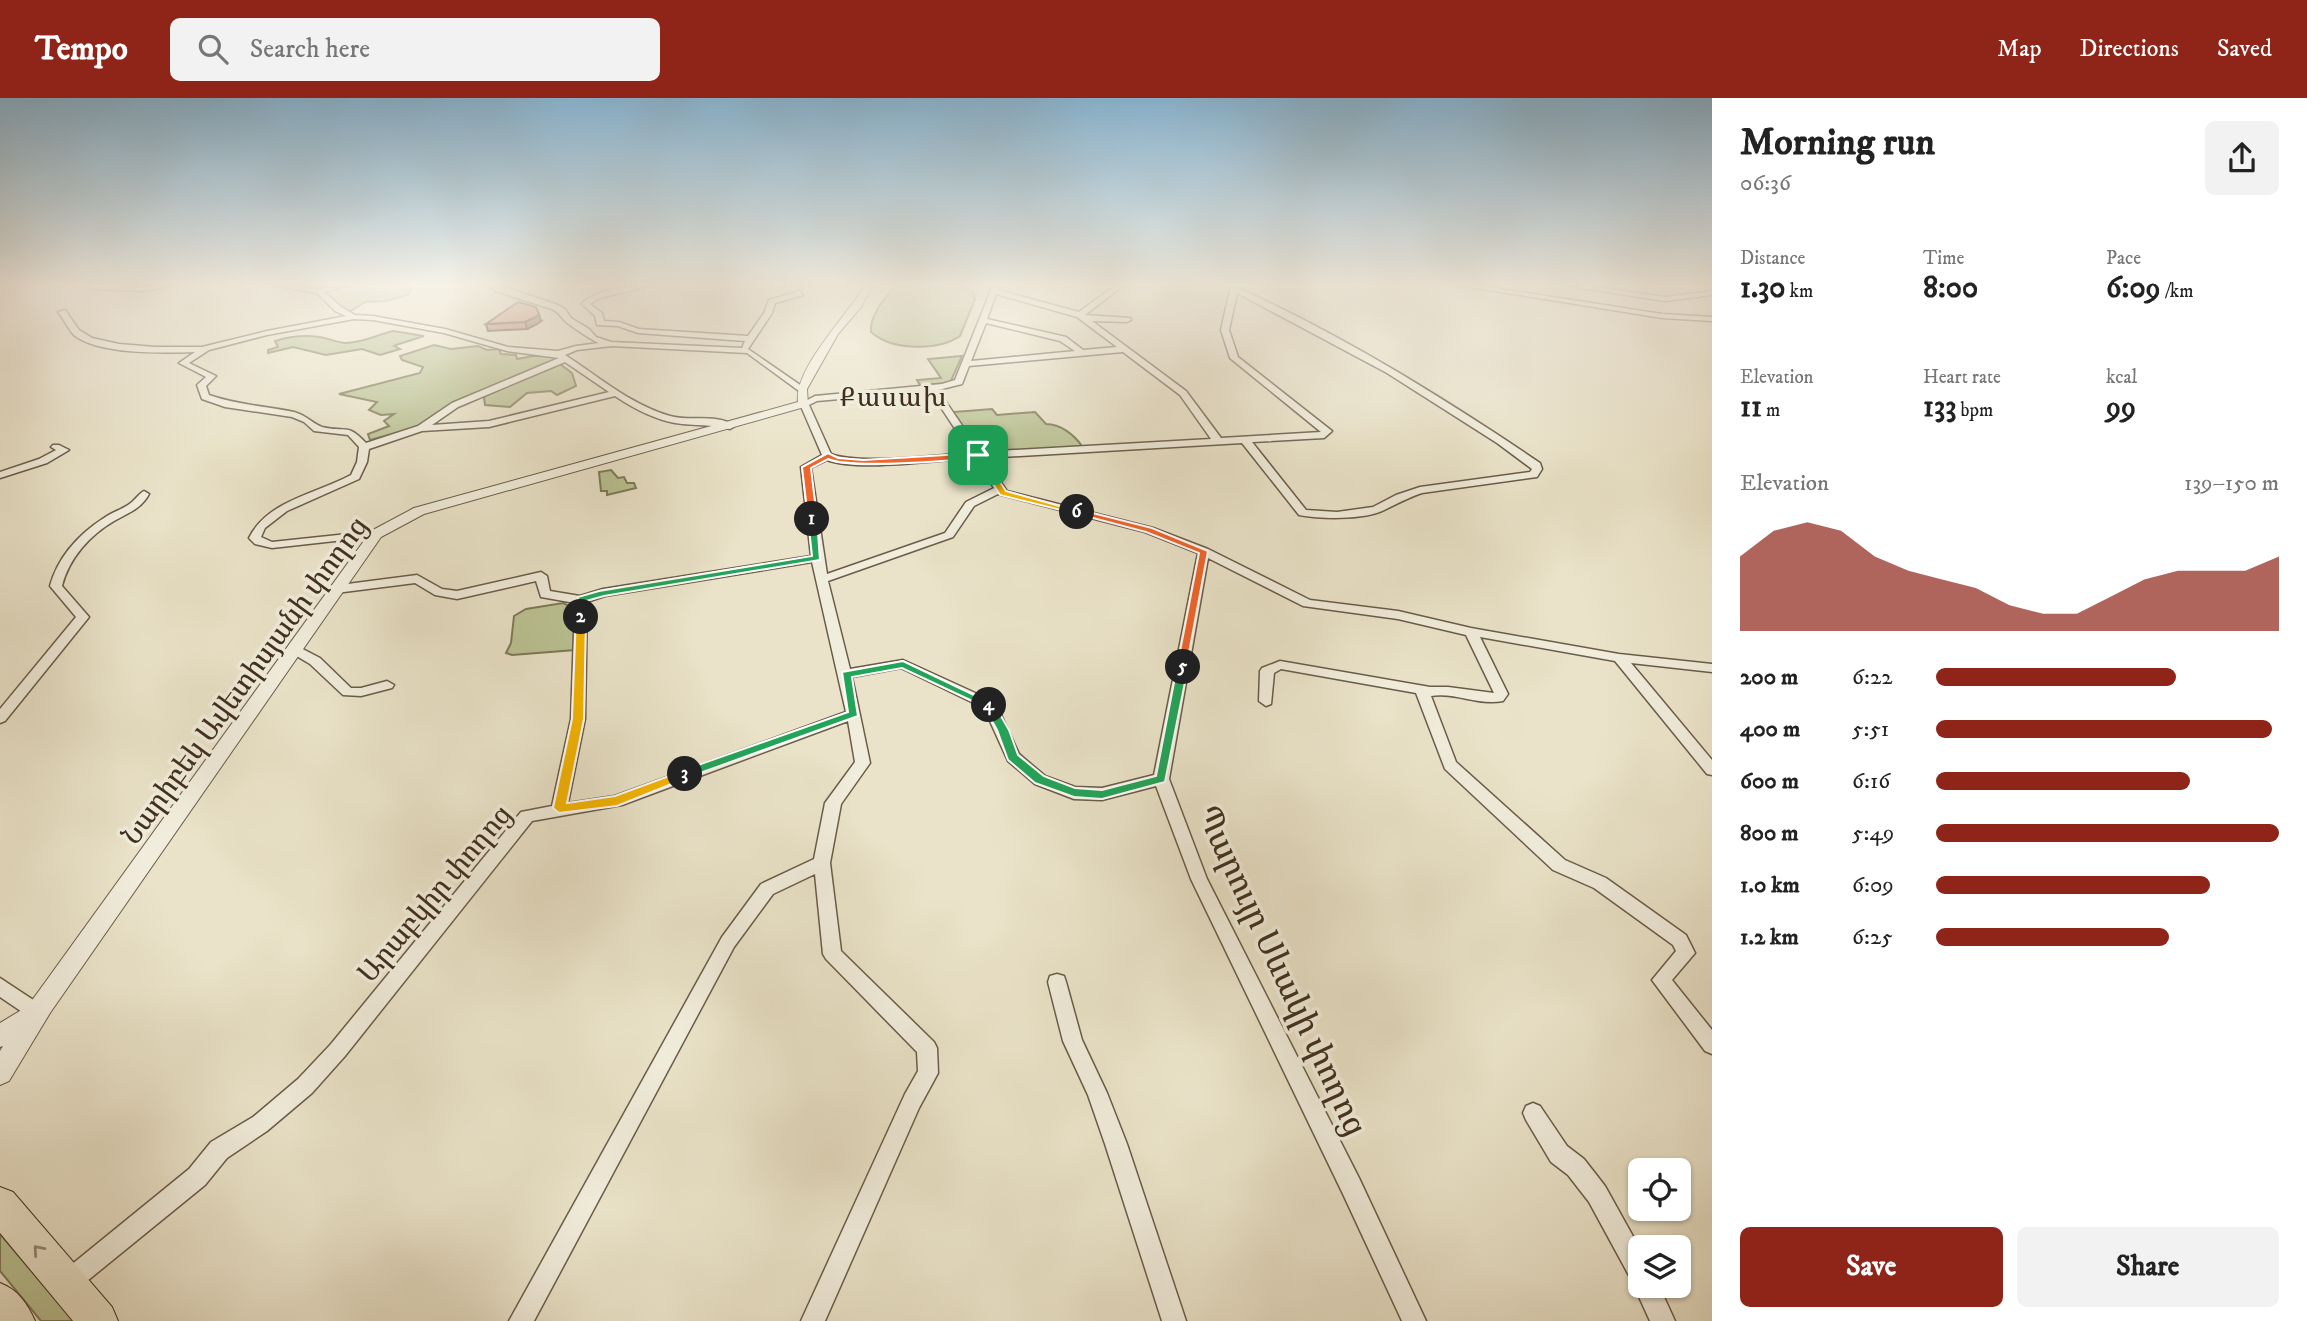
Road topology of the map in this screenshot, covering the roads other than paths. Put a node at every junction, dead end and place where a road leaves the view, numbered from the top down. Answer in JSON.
{"nodes":[{"id":1,"x":95,"y":342,"type":"edge"},
{"id":2,"x":230,"y":342,"type":"edge"},
{"id":3,"x":483,"y":342,"type":"edge"},
{"id":4,"x":605,"y":342,"type":"edge"},
{"id":5,"x":748,"y":342,"type":"edge"},
{"id":6,"x":830,"y":342,"type":"edge"},
{"id":7,"x":973,"y":342,"type":"edge"},
{"id":8,"x":1069,"y":342,"type":"edge"},
{"id":9,"x":1115,"y":342,"type":"edge"},
{"id":10,"x":1229,"y":342,"type":"edge"},
{"id":11,"x":1338,"y":342,"type":"edge"},
{"id":12,"x":612,"y":344,"type":"junction"},
{"id":13,"x":206,"y":348,"type":"junction"},
{"id":14,"x":1124,"y":349,"type":"junction"},
{"id":15,"x":742,"y":351,"type":"junction"},
{"id":16,"x":1081,"y":354,"type":"junction"},
{"id":17,"x":563,"y":356,"type":"junction"},
{"id":18,"x":965,"y":364,"type":"junction"},
{"id":19,"x":932,"y":388,"type":"junction"},
{"id":20,"x":617,"y":393,"type":"junction"},
{"id":21,"x":803,"y":396,"type":"junction"},
{"id":22,"x":730,"y":426,"type":"junction"},
{"id":23,"x":421,"y":428,"type":"junction"},
{"id":24,"x":1245,"y":440,"type":"junction"},
{"id":25,"x":1218,"y":441,"type":"junction"},
{"id":26,"x":364,"y":446,"type":"junction"},
{"id":27,"x":56,"y":447,"type":"dead end"},
{"id":28,"x":978,"y":455,"type":"junction"},
{"id":29,"x":828,"y":456,"type":"junction"},
{"id":30,"x":0,"y":475,"type":"edge"},
{"id":31,"x":1000,"y":489,"type":"junction"},
{"id":32,"x":144,"y":494,"type":"dead end"},
{"id":33,"x":376,"y":534,"type":"junction"},
{"id":34,"x":1204,"y":551,"type":"junction"},
{"id":35,"x":817,"y":558,"type":"junction"},
{"id":36,"x":823,"y":579,"type":"junction"},
{"id":37,"x":336,"y":589,"type":"junction"},
{"id":38,"x":582,"y":600,"type":"junction"},
{"id":39,"x":1471,"y":632,"type":"junction"},
{"id":40,"x":295,"y":649,"type":"junction"},
{"id":41,"x":1619,"y":658,"type":"junction"},
{"id":42,"x":1712,"y":668,"type":"edge"},
{"id":43,"x":846,"y":674,"type":"junction"},
{"id":44,"x":387,"y":685,"type":"dead end"},
{"id":45,"x":1428,"y":691,"type":"junction"},
{"id":46,"x":1266,"y":701,"type":"dead end"},
{"id":47,"x":854,"y":714,"type":"junction"},
{"id":48,"x":0,"y":718,"type":"edge"},
{"id":49,"x":1712,"y":770,"type":"edge"},
{"id":50,"x":1161,"y":779,"type":"junction"},
{"id":51,"x":559,"y":808,"type":"junction"},
{"id":52,"x":822,"y":863,"type":"junction"},
{"id":53,"x":1057,"y":982,"type":"dead end"},
{"id":54,"x":0,"y":986,"type":"edge"},
{"id":55,"x":37,"y":1013,"type":"junction"},
{"id":56,"x":0,"y":1036,"type":"edge"},
{"id":57,"x":1712,"y":1045,"type":"edge"},
{"id":58,"x":0,"y":1073,"type":"edge"},
{"id":59,"x":1533,"y":1113,"type":"dead end"},
{"id":60,"x":0,"y":1205,"type":"edge"},
{"id":61,"x":1628,"y":1250,"type":"edge"},
{"id":62,"x":67,"y":1283,"type":"junction"},
{"id":63,"x":1652,"y":1298,"type":"edge"},
{"id":64,"x":0,"y":1302,"type":"edge"},
{"id":65,"x":15,"y":1321,"type":"edge"},
{"id":66,"x":98,"y":1321,"type":"edge"},
{"id":67,"x":521,"y":1321,"type":"edge"},
{"id":68,"x":813,"y":1321,"type":"edge"},
{"id":69,"x":1174,"y":1321,"type":"edge"},
{"id":70,"x":1414,"y":1321,"type":"edge"},
{"id":71,"x":1663,"y":1321,"type":"edge"}],
"edges":[{"from":1,"to":13,"type":"street"},
{"from":2,"to":13,"type":"street"},
{"from":3,"to":17,"type":"street"},
{"from":4,"to":12,"type":"street"},
{"from":5,"to":15,"type":"street"},
{"from":6,"to":21,"type":"street"},
{"from":7,"to":18,"type":"street"},
{"from":8,"to":16,"type":"street"},
{"from":9,"to":14,"type":"street"},
{"from":10,"to":24,"type":"street"},
{"from":11,"to":24,"type":"street"},
{"from":12,"to":15,"type":"street"},
{"from":12,"to":17,"type":"street"},
{"from":13,"to":26,"type":"street"},
{"from":14,"to":16,"type":"street"},
{"from":14,"to":25,"type":"street"},
{"from":15,"to":21,"type":"street"},
{"from":16,"to":18,"type":"street"},
{"from":17,"to":20,"type":"street"},
{"from":17,"to":23,"type":"street"},
{"from":18,"to":19,"type":"street"},
{"from":19,"to":21,"type":"street"},
{"from":19,"to":28,"type":"street"},
{"from":20,"to":22,"type":"street"},
{"from":20,"to":23,"type":"street"},
{"from":21,"to":22,"type":"street","name":"Նարիբեկ Ավետիսյանի փողոց"},
{"from":21,"to":29,"type":"street"},
{"from":22,"to":33,"type":"street","name":"Նարիբեկ Ավետիսյանի փողոց"},
{"from":23,"to":26,"type":"street"},
{"from":24,"to":25,"type":"street"},
{"from":25,"to":28,"type":"street"},
{"from":26,"to":33,"type":"street"},
{"from":27,"to":30,"type":"street"},
{"from":28,"to":29,"type":"street"},
{"from":28,"to":31,"type":"street"},
{"from":29,"to":35,"type":"street"},
{"from":31,"to":34,"type":"street"},
{"from":31,"to":36,"type":"street"},
{"from":32,"to":48,"type":"street"},
{"from":33,"to":37,"type":"street","name":"Նարիբեկ Ավետիսյանի փողոց"},
{"from":34,"to":39,"type":"street"},
{"from":34,"to":50,"type":"street"},
{"from":35,"to":36,"type":"street"},
{"from":35,"to":38,"type":"street"},
{"from":36,"to":43,"type":"street"},
{"from":37,"to":38,"type":"street"},
{"from":37,"to":40,"type":"street","name":"Նարիբեկ Ավետիսյանի փողոց"},
{"from":38,"to":51,"type":"street"},
{"from":39,"to":41,"type":"street"},
{"from":39,"to":45,"type":"street"},
{"from":40,"to":44,"type":"street"},
{"from":40,"to":55,"type":"street","name":"Նարիբեկ Ավետիսյանի փողոց"},
{"from":41,"to":42,"type":"street"},
{"from":41,"to":49,"type":"street"},
{"from":43,"to":47,"type":"street"},
{"from":43,"to":50,"type":"street"},
{"from":45,"to":46,"type":"street"},
{"from":45,"to":57,"type":"street"},
{"from":47,"to":51,"type":"street","name":"Արաբկիր փողոց"},
{"from":47,"to":52,"type":"street"},
{"from":50,"to":70,"type":"street","name":"Պարույր Սևակի փողոց"},
{"from":51,"to":62,"type":"street","name":"Արաբկիր փողոց"},
{"from":52,"to":67,"type":"street"},
{"from":52,"to":68,"type":"street"},
{"from":53,"to":69,"type":"street"},
{"from":54,"to":55,"type":"street"},
{"from":55,"to":56,"type":"street"},
{"from":55,"to":58,"type":"street","name":"Նարիբեկ Ավետիսյանի փողոց"},
{"from":59,"to":61,"type":"street"},
{"from":62,"to":60,"type":"highway","one_way":true},
{"from":62,"to":66,"type":"highway"},
{"from":63,"to":71,"type":"street"},
{"from":64,"to":65,"type":"highway"}]}
